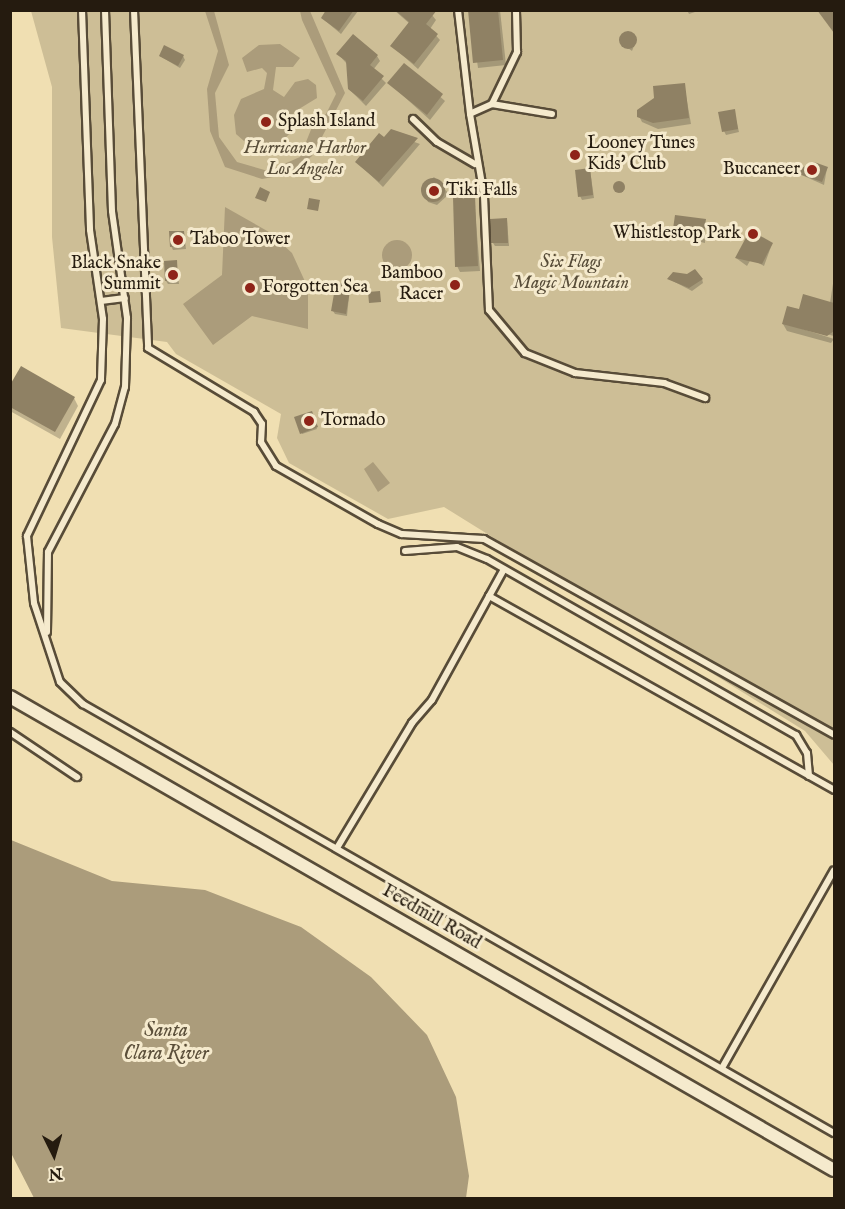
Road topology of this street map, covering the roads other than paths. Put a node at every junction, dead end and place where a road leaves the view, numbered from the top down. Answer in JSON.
{"nodes":[{"id":1,"x":82,"y":10,"type":"edge"},
{"id":2,"x":105,"y":10,"type":"edge"},
{"id":3,"x":134,"y":10,"type":"edge"},
{"id":4,"x":458,"y":10,"type":"edge"},
{"id":5,"x":516,"y":10,"type":"edge"},
{"id":6,"x":492,"y":104,"type":"junction"},
{"id":7,"x":470,"y":114,"type":"junction"},
{"id":8,"x":552,"y":114,"type":"dead end"},
{"id":9,"x":413,"y":119,"type":"dead end"},
{"id":10,"x":476,"y":165,"type":"junction"},
{"id":11,"x":125,"y":298,"type":"junction"},
{"id":12,"x":101,"y":301,"type":"junction"},
{"id":13,"x":705,"y":398,"type":"dead end"},
{"id":14,"x":405,"y":551,"type":"dead end"},
{"id":15,"x":504,"y":569,"type":"junction"},
{"id":16,"x":489,"y":596,"type":"junction"},
{"id":17,"x":51,"y":654,"type":"junction"},
{"id":18,"x":10,"y":697,"type":"edge"},
{"id":19,"x":10,"y":732,"type":"edge"},
{"id":20,"x":834,"y":735,"type":"edge"},
{"id":21,"x":809,"y":776,"type":"junction"},
{"id":22,"x":77,"y":777,"type":"dead end"},
{"id":23,"x":834,"y":790,"type":"edge"},
{"id":24,"x":337,"y":848,"type":"junction"},
{"id":25,"x":834,"y":870,"type":"edge"},
{"id":26,"x":722,"y":1068,"type":"junction"},
{"id":27,"x":834,"y":1133,"type":"edge"},
{"id":28,"x":834,"y":1170,"type":"edge"}],
"edges":[{"from":1,"to":12,"type":"lane"},
{"from":2,"to":11,"type":"lane"},
{"from":3,"to":20,"type":"lane"},
{"from":4,"to":7,"type":"lane"},
{"from":5,"to":6,"type":"lane"},
{"from":6,"to":7,"type":"lane"},
{"from":6,"to":8,"type":"lane"},
{"from":7,"to":10,"type":"lane"},
{"from":9,"to":10,"type":"lane"},
{"from":10,"to":13,"type":"lane"},
{"from":11,"to":12,"type":"lane"},
{"from":11,"to":17,"type":"lane"},
{"from":12,"to":17,"type":"lane"},
{"from":14,"to":15,"type":"lane"},
{"from":15,"to":16,"type":"lane"},
{"from":15,"to":21,"type":"lane"},
{"from":16,"to":21,"type":"lane"},
{"from":16,"to":24,"type":"lane"},
{"from":17,"to":24,"type":"lane"},
{"from":18,"to":28,"type":"street","name":"Feedmill Road"},
{"from":19,"to":22,"type":"lane"},
{"from":21,"to":23,"type":"lane"},
{"from":24,"to":26,"type":"lane"},
{"from":25,"to":26,"type":"lane"},
{"from":26,"to":27,"type":"lane"}]}
